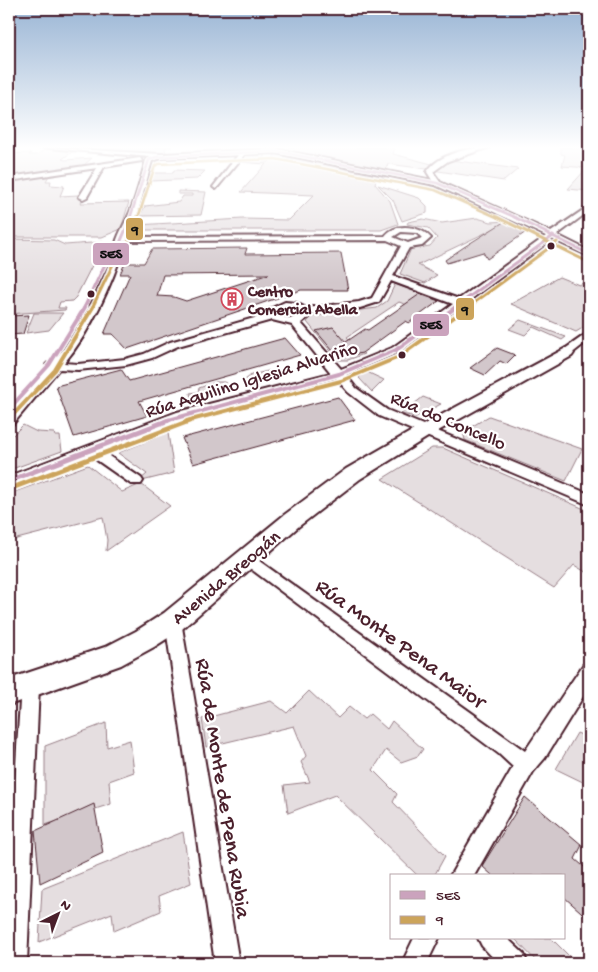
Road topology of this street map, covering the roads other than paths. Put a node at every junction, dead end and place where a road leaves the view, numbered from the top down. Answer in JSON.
{"nodes":[{"id":1,"x":86,"y":192,"type":"edge"},
{"id":2,"x":140,"y":192,"type":"edge"},
{"id":3,"x":459,"y":192,"type":"edge"},
{"id":4,"x":83,"y":197,"type":"dead end"},
{"id":5,"x":589,"y":208,"type":"edge"},
{"id":6,"x":389,"y":236,"type":"junction"},
{"id":7,"x":549,"y":238,"type":"junction"},
{"id":8,"x":122,"y":239,"type":"junction"},
{"id":9,"x":406,"y":245,"type":"junction"},
{"id":10,"x":589,"y":254,"type":"edge"},
{"id":11,"x":387,"y":277,"type":"junction"},
{"id":12,"x":462,"y":301,"type":"junction"},
{"id":13,"x":306,"y":310,"type":"junction"},
{"id":14,"x":274,"y":316,"type":"junction"},
{"id":15,"x":295,"y":322,"type":"junction"},
{"id":16,"x":589,"y":335,"type":"edge"},
{"id":17,"x":589,"y":344,"type":"edge"},
{"id":18,"x":566,"y":353,"type":"junction"},
{"id":19,"x":54,"y":365,"type":"junction"},
{"id":20,"x":339,"y":374,"type":"junction"},
{"id":21,"x":9,"y":408,"type":"edge"},
{"id":22,"x":9,"y":422,"type":"edge"},
{"id":23,"x":425,"y":431,"type":"junction"},
{"id":24,"x":93,"y":451,"type":"junction"},
{"id":25,"x":9,"y":481,"type":"edge"},
{"id":26,"x":136,"y":481,"type":"dead end"},
{"id":27,"x":589,"y":500,"type":"edge"},
{"id":28,"x":248,"y":560,"type":"junction"},
{"id":29,"x":173,"y":621,"type":"junction"},
{"id":30,"x":589,"y":671,"type":"edge"},
{"id":31,"x":20,"y":689,"type":"edge"},
{"id":32,"x":526,"y":765,"type":"junction"},
{"id":33,"x":462,"y":874,"type":"edge"},
{"id":34,"x":426,"y":940,"type":"edge"},
{"id":35,"x":492,"y":940,"type":"edge"},
{"id":36,"x":16,"y":963,"type":"edge"},
{"id":37,"x":227,"y":963,"type":"edge"},
{"id":38,"x":414,"y":963,"type":"edge"},
{"id":39,"x":515,"y":963,"type":"edge"}],
"edges":[{"from":1,"to":4,"type":"street"},
{"from":2,"to":8,"type":"street"},
{"from":3,"to":7,"type":"street"},
{"from":5,"to":7,"type":"street","name":"Rúa Aquilino Iglesia Alvariño"},
{"from":6,"to":8,"type":"street"},
{"from":6,"to":9,"type":"street"},
{"from":6,"to":9,"type":"street"},
{"from":7,"to":10,"type":"street"},
{"from":7,"to":12,"type":"street","name":"Rúa Aquilino Iglesia Alvariño"},
{"from":8,"to":19,"type":"street"},
{"from":9,"to":11,"type":"street"},
{"from":11,"to":12,"type":"street"},
{"from":11,"to":13,"type":"street"},
{"from":12,"to":20,"type":"street","name":"Rúa Aquilino Iglesia Alvariño"},
{"from":13,"to":14,"type":"street"},
{"from":13,"to":15,"type":"street"},
{"from":14,"to":15,"type":"street"},
{"from":14,"to":19,"type":"street"},
{"from":15,"to":20,"type":"street","name":"Rúa do Concello"},
{"from":16,"to":18,"type":"street"},
{"from":17,"to":18,"type":"street"},
{"from":18,"to":23,"type":"street","name":"Avenida Breogán"},
{"from":19,"to":21,"type":"street"},
{"from":19,"to":22,"type":"street"},
{"from":20,"to":23,"type":"street","name":"Rúa do Concello"},
{"from":20,"to":24,"type":"street","name":"Rúa Aquilino Iglesia Alvariño"},
{"from":23,"to":27,"type":"street","name":"Rúa do Concello"},
{"from":23,"to":28,"type":"street","name":"Avenida Breogán"},
{"from":24,"to":25,"type":"street","name":"Rúa Aquilino Iglesia Alvariño"},
{"from":24,"to":26,"type":"street"},
{"from":28,"to":29,"type":"street","name":"Avenida Breogán"},
{"from":28,"to":32,"type":"street","name":"Rúa Monte Pena Maior"},
{"from":29,"to":31,"type":"street","name":"Avenida Breogán"},
{"from":29,"to":37,"type":"street","name":"Rúa de Monte de Pena Rubia"},
{"from":30,"to":32,"type":"street"},
{"from":31,"to":36,"type":"street"},
{"from":32,"to":33,"type":"street"},
{"from":34,"to":38,"type":"street"},
{"from":35,"to":39,"type":"street"}]}
